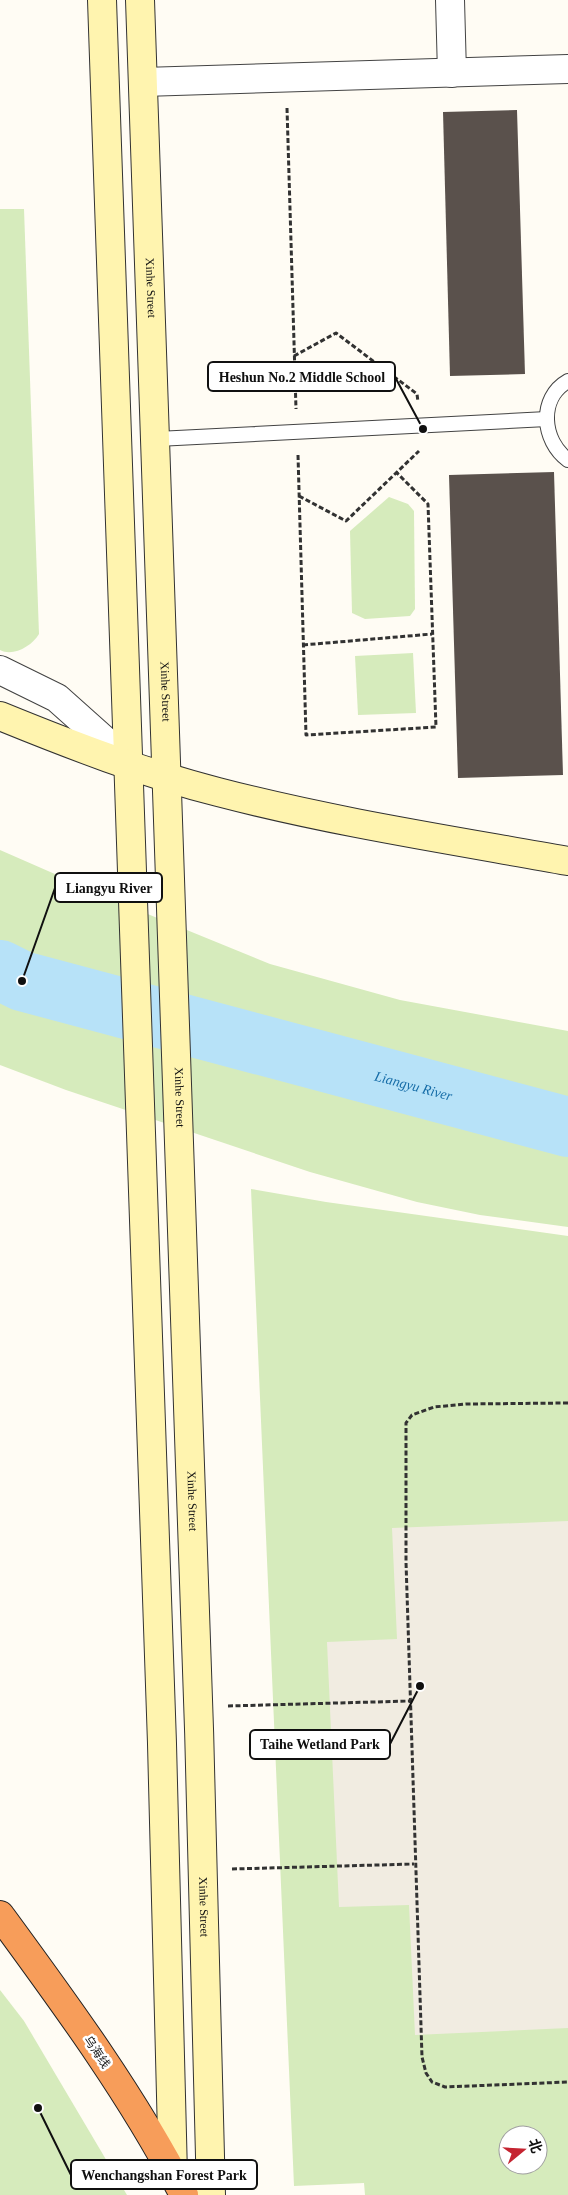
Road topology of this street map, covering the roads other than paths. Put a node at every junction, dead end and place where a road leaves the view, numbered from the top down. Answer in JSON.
{"nodes":[{"id":1,"x":102,"y":0,"type":"edge"},
{"id":2,"x":140,"y":0,"type":"edge"},
{"id":3,"x":450,"y":0,"type":"edge"},
{"id":4,"x":568,"y":69,"type":"edge"},
{"id":5,"x":452,"y":73,"type":"junction"},
{"id":6,"x":143,"y":82,"type":"junction"},
{"id":7,"x":568,"y":381,"type":"edge"},
{"id":8,"x":547,"y":419,"type":"junction"},
{"id":9,"x":157,"y":439,"type":"junction"},
{"id":10,"x":568,"y":460,"type":"edge"},
{"id":11,"x":0,"y":670,"type":"edge"},
{"id":12,"x":0,"y":716,"type":"edge"},
{"id":13,"x":132,"y":765,"type":"junction"},
{"id":14,"x":170,"y":777,"type":"junction"},
{"id":15,"x":568,"y":861,"type":"edge"},
{"id":16,"x":0,"y":1916,"type":"edge"},
{"id":17,"x":179,"y":2184,"type":"edge"},
{"id":18,"x":211,"y":2195,"type":"edge"}],
"edges":[{"from":1,"to":13,"type":"main road"},
{"from":2,"to":6,"type":"main road","name":"Xinhe Street"},
{"from":3,"to":5,"type":"street"},
{"from":4,"to":5,"type":"street"},
{"from":5,"to":6,"type":"street"},
{"from":6,"to":9,"type":"main road","name":"Xinhe Street"},
{"from":7,"to":8,"type":"lane"},
{"from":8,"to":9,"type":"lane"},
{"from":8,"to":10,"type":"lane"},
{"from":9,"to":14,"type":"main road","name":"Xinhe Street"},
{"from":11,"to":13,"type":"street"},
{"from":12,"to":13,"type":"main road"},
{"from":13,"to":14,"type":"main road"},
{"from":13,"to":17,"type":"main road"},
{"from":14,"to":15,"type":"main road"},
{"from":14,"to":18,"type":"main road","name":"Xinhe Street"},
{"from":16,"to":17,"type":"highway","name":"乌海线"}]}
